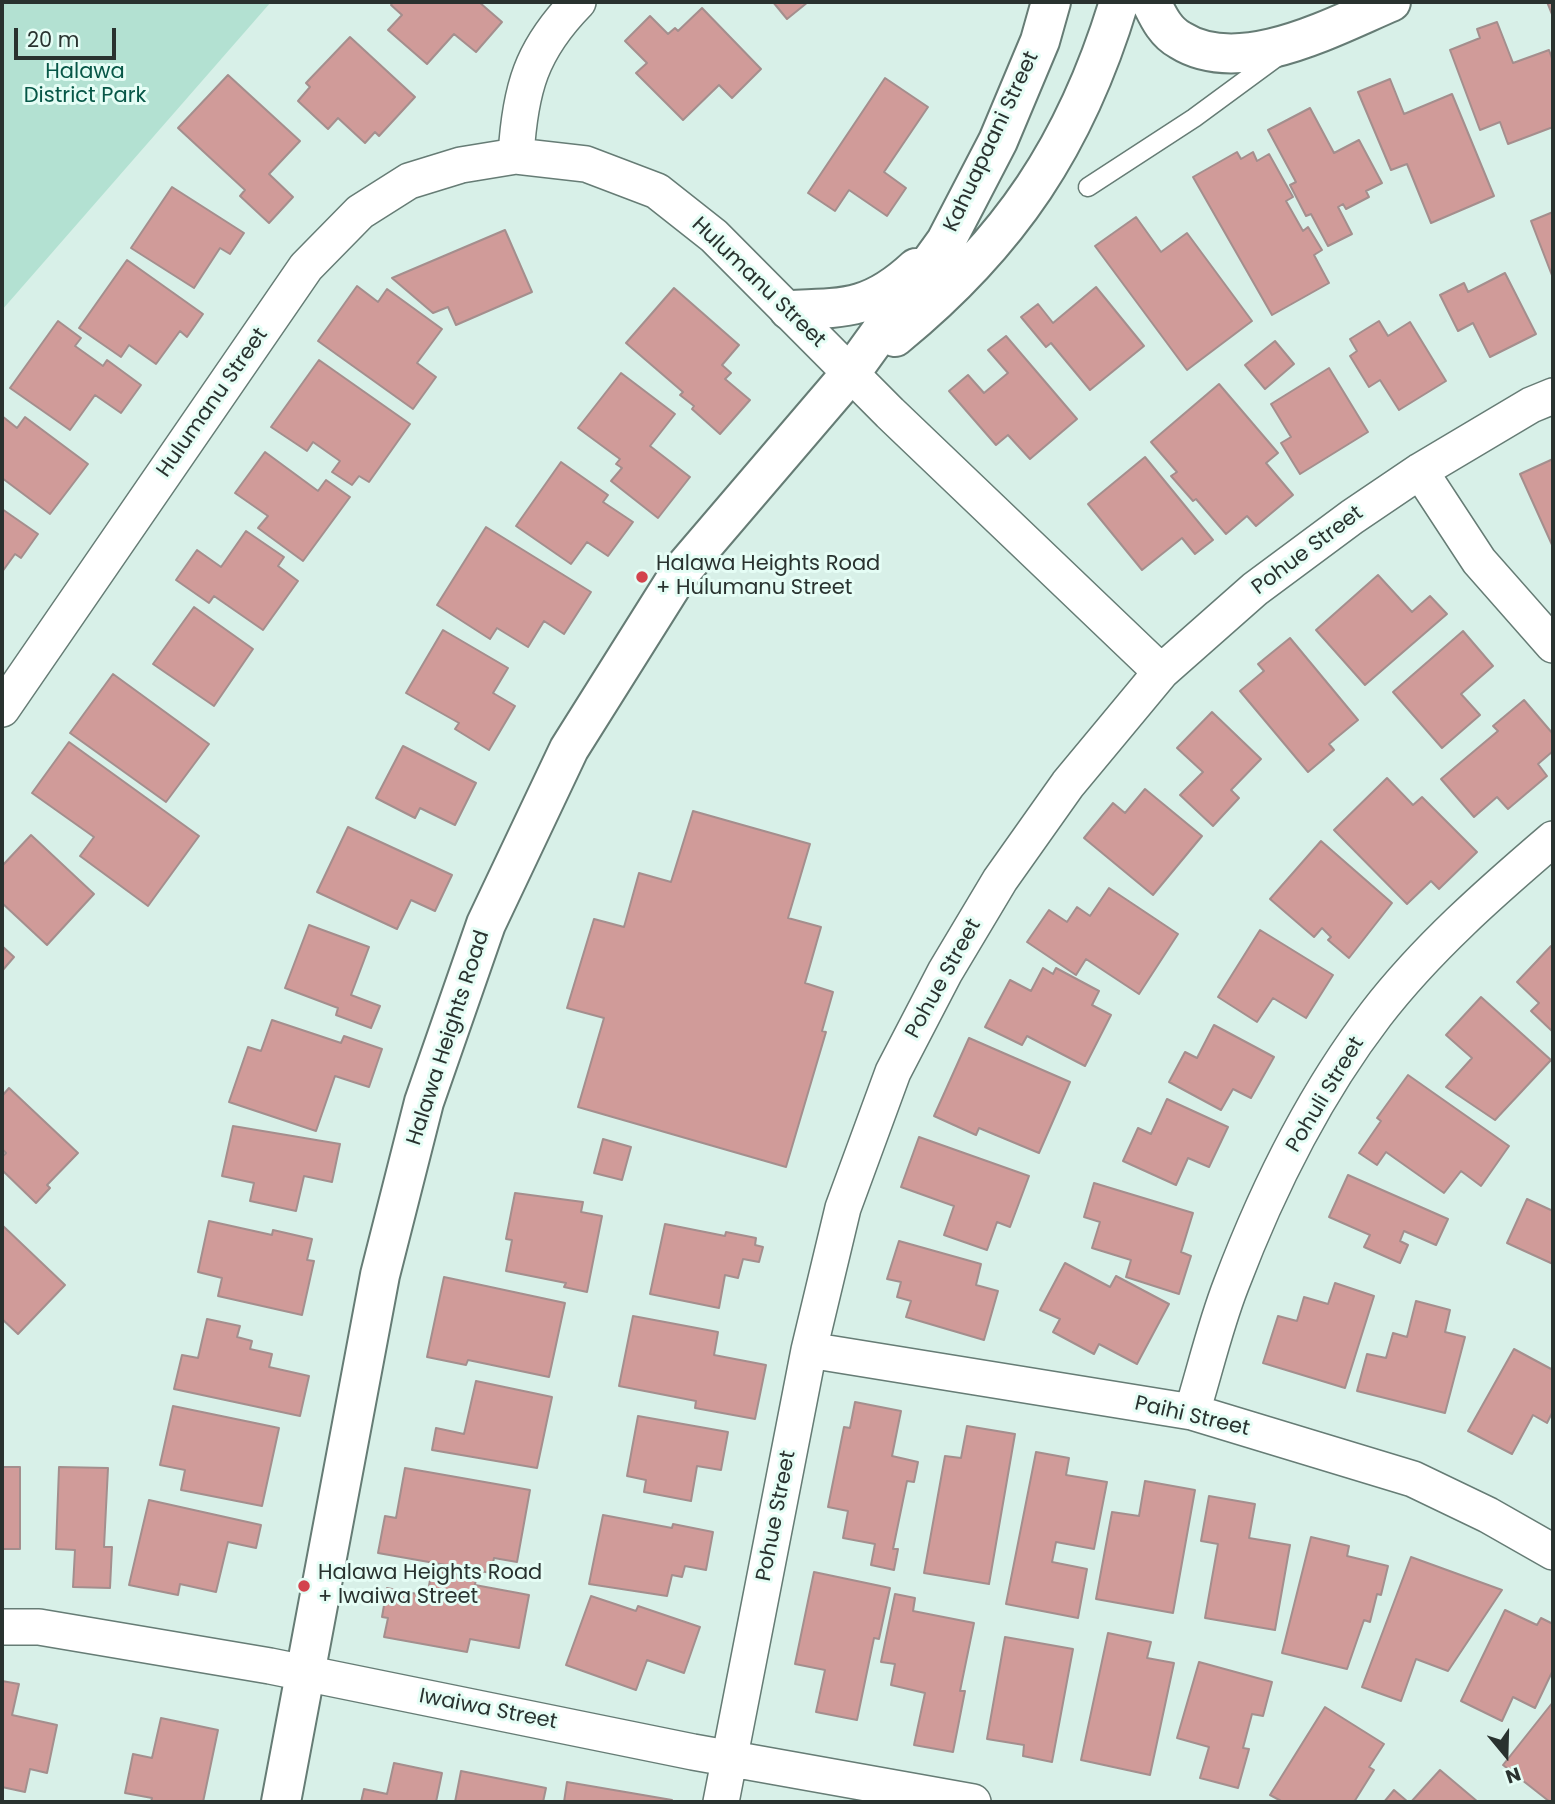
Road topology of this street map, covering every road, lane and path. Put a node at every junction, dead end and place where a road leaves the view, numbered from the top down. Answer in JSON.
{"nodes":[{"id":1,"x":578,"y":2,"type":"edge"},
{"id":2,"x":1051,"y":2,"type":"edge"},
{"id":3,"x":1119,"y":2,"type":"edge"},
{"id":4,"x":1151,"y":2,"type":"edge"},
{"id":5,"x":1391,"y":2,"type":"edge"},
{"id":6,"x":1297,"y":43,"type":"junction"},
{"id":7,"x":516,"y":156,"type":"junction"},
{"id":8,"x":1088,"y":187,"type":"dead end"},
{"id":9,"x":946,"y":241,"type":"junction"},
{"id":10,"x":789,"y":310,"type":"junction"},
{"id":11,"x":850,"y":374,"type":"junction"},
{"id":12,"x":1553,"y":396,"type":"edge"},
{"id":13,"x":1420,"y":471,"type":"junction"},
{"id":14,"x":1553,"y":645,"type":"edge"},
{"id":15,"x":1161,"y":672,"type":"junction"},
{"id":16,"x":2,"y":709,"type":"edge"},
{"id":17,"x":1553,"y":838,"type":"edge"},
{"id":18,"x":809,"y":1350,"type":"junction"},
{"id":19,"x":1192,"y":1412,"type":"junction"},
{"id":20,"x":1553,"y":1552,"type":"edge"},
{"id":21,"x":2,"y":1627,"type":"edge"},
{"id":22,"x":306,"y":1674,"type":"junction"},
{"id":23,"x":729,"y":1758,"type":"junction"},
{"id":24,"x":281,"y":1802,"type":"edge"},
{"id":25,"x":721,"y":1802,"type":"edge"},
{"id":26,"x":973,"y":1802,"type":"edge"}],
"edges":[{"from":1,"to":7,"type":"street"},
{"from":2,"to":9,"type":"street","name":"Kahuapaani Street"},
{"from":3,"to":11,"type":"street","name":"Kahuapaani Street"},
{"from":4,"to":6,"type":"street"},
{"from":5,"to":6,"type":"street"},
{"from":6,"to":8,"type":"lane"},
{"from":7,"to":10,"type":"street","name":"Hulumanu Street"},
{"from":7,"to":16,"type":"street","name":"Hulumanu Street"},
{"from":9,"to":10,"type":"street"},
{"from":9,"to":11,"type":"street","name":"Kahuapaani Street"},
{"from":10,"to":11,"type":"street","name":"Hulumanu Street"},
{"from":11,"to":15,"type":"street","name":"Hulumanu Street"},
{"from":11,"to":22,"type":"street","name":"Halawa Heights Road"},
{"from":12,"to":13,"type":"street","name":"Pohue Street"},
{"from":13,"to":14,"type":"street"},
{"from":13,"to":15,"type":"street","name":"Pohue Street"},
{"from":15,"to":18,"type":"street","name":"Pohue Street"},
{"from":17,"to":19,"type":"street","name":"Pohuli Street"},
{"from":18,"to":19,"type":"street","name":"Paihi Street"},
{"from":18,"to":23,"type":"street","name":"Pohue Street"},
{"from":19,"to":20,"type":"street","name":"Paihi Street"},
{"from":21,"to":22,"type":"street","name":"Iwaiwa Street"},
{"from":22,"to":23,"type":"street","name":"Iwaiwa Street"},
{"from":22,"to":24,"type":"street","name":"Halawa Heights Road"},
{"from":23,"to":25,"type":"street","name":"Pohue Street"},
{"from":23,"to":26,"type":"street","name":"Iwaiwa Street"}]}
